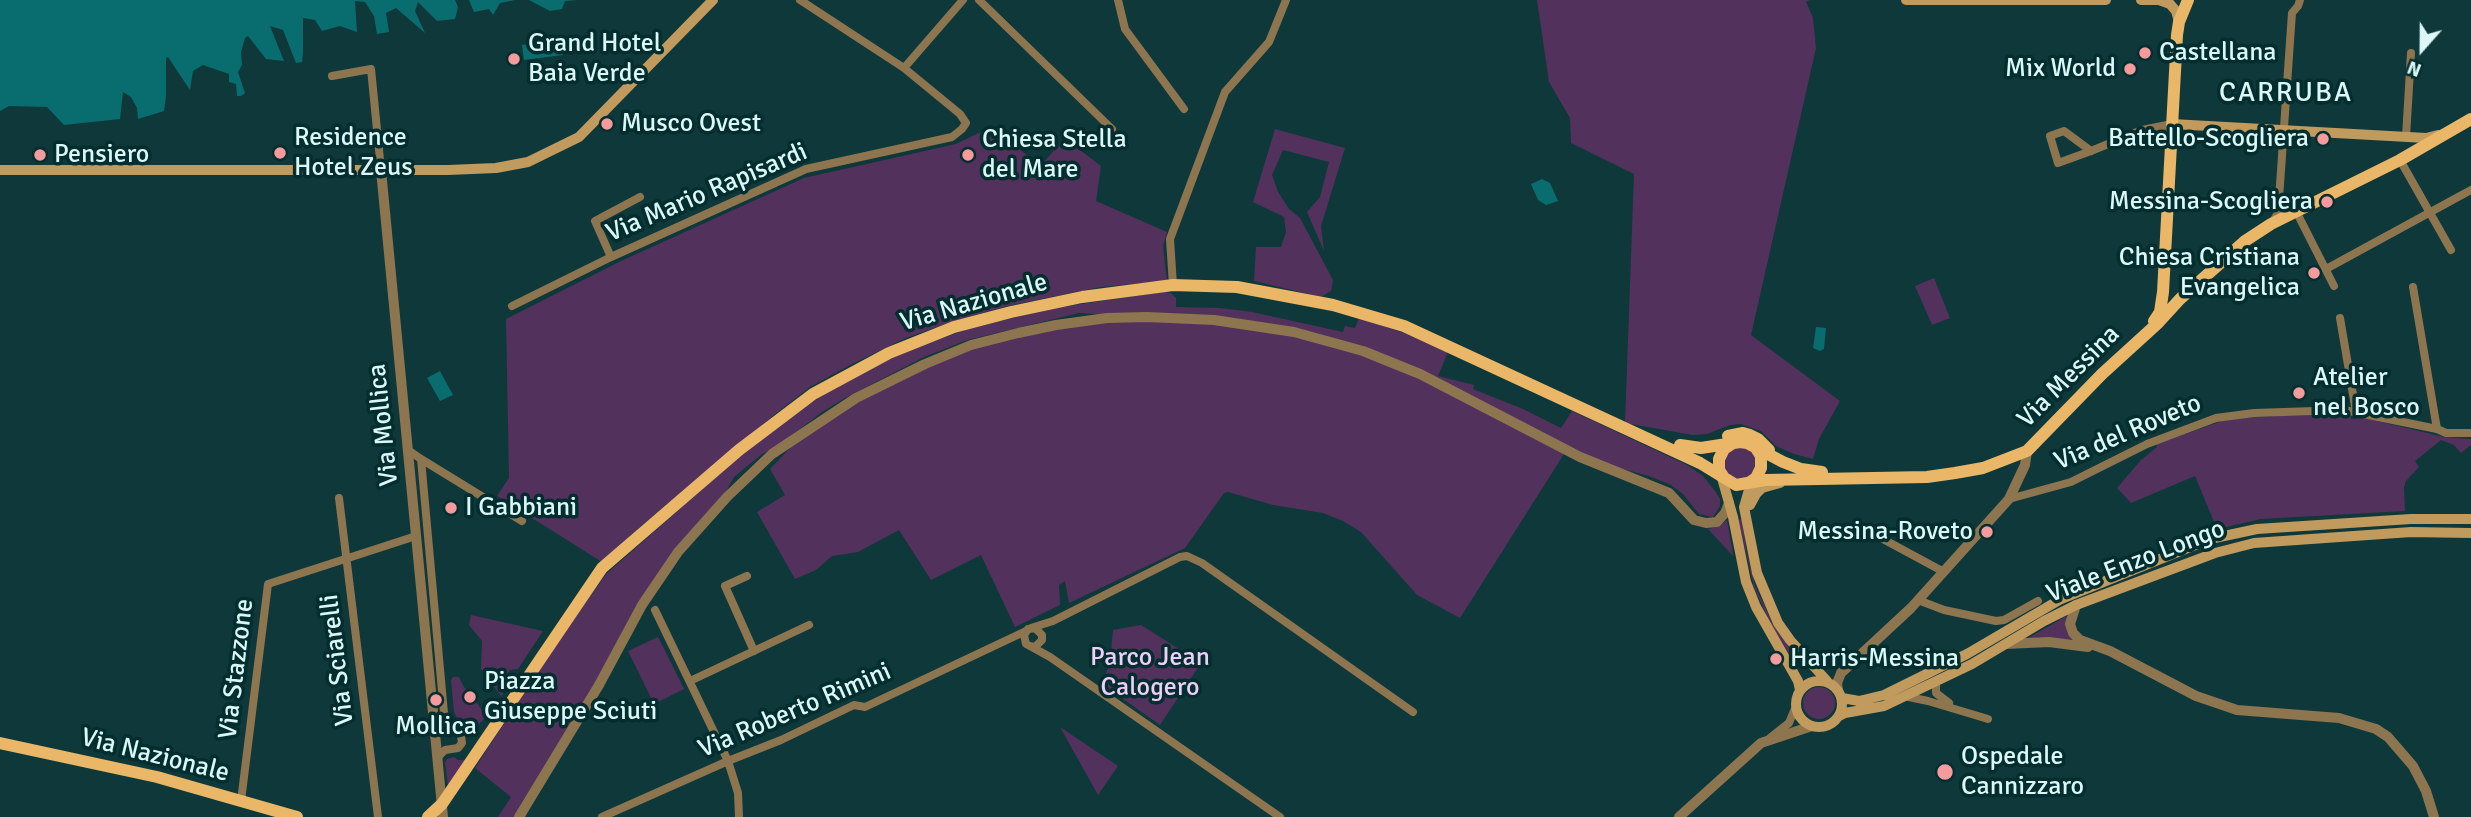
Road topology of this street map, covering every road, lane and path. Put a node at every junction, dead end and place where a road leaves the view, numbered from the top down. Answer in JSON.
{"nodes":[{"id":1,"x":713,"y":0,"type":"edge"},
{"id":2,"x":963,"y":0,"type":"edge"},
{"id":3,"x":979,"y":0,"type":"edge"},
{"id":4,"x":1118,"y":0,"type":"edge"},
{"id":5,"x":1286,"y":0,"type":"edge"},
{"id":6,"x":1906,"y":0,"type":"edge"},
{"id":7,"x":2106,"y":0,"type":"edge"},
{"id":8,"x":2141,"y":0,"type":"edge"},
{"id":9,"x":2188,"y":0,"type":"edge"},
{"id":10,"x":2300,"y":0,"type":"edge"},
{"id":11,"x":803,"y":1,"type":"edge"},
{"id":12,"x":2179,"y":22,"type":"junction"},
{"id":13,"x":2411,"y":53,"type":"dead end"},
{"id":14,"x":904,"y":68,"type":"junction"},
{"id":15,"x":331,"y":76,"type":"dead end"},
{"id":16,"x":1184,"y":109,"type":"dead end"},
{"id":17,"x":2471,"y":119,"type":"edge"},
{"id":18,"x":2172,"y":124,"type":"junction"},
{"id":19,"x":1112,"y":129,"type":"dead end"},
{"id":20,"x":2284,"y":131,"type":"junction"},
{"id":21,"x":2445,"y":133,"type":"junction"},
{"id":22,"x":2406,"y":137,"type":"junction"},
{"id":23,"x":2091,"y":151,"type":"junction"},
{"id":24,"x":2400,"y":159,"type":"junction"},
{"id":25,"x":0,"y":170,"type":"edge"},
{"id":26,"x":381,"y":170,"type":"junction"},
{"id":27,"x":2471,"y":191,"type":"edge"},
{"id":28,"x":640,"y":197,"type":"dead end"},
{"id":29,"x":2297,"y":213,"type":"junction"},
{"id":30,"x":2430,"y":213,"type":"junction"},
{"id":31,"x":2275,"y":218,"type":"junction"},
{"id":32,"x":2451,"y":250,"type":"dead end"},
{"id":33,"x":611,"y":257,"type":"junction"},
{"id":34,"x":2326,"y":269,"type":"junction"},
{"id":35,"x":1173,"y":285,"type":"junction"},
{"id":36,"x":2334,"y":286,"type":"dead end"},
{"id":37,"x":2413,"y":287,"type":"dead end"},
{"id":38,"x":2163,"y":292,"type":"junction"},
{"id":39,"x":2179,"y":299,"type":"junction"},
{"id":40,"x":512,"y":306,"type":"dead end"},
{"id":41,"x":2340,"y":318,"type":"dead end"},
{"id":42,"x":2146,"y":333,"type":"junction"},
{"id":43,"x":2356,"y":412,"type":"junction"},
{"id":44,"x":1625,"y":429,"type":"junction"},
{"id":45,"x":2437,"y":429,"type":"junction"},
{"id":46,"x":2471,"y":433,"type":"edge"},
{"id":47,"x":1734,"y":443,"type":"junction"},
{"id":48,"x":1680,"y":444,"type":"junction"},
{"id":49,"x":1753,"y":446,"type":"junction"},
{"id":50,"x":408,"y":450,"type":"junction"},
{"id":51,"x":2027,"y":451,"type":"junction"},
{"id":52,"x":421,"y":460,"type":"junction"},
{"id":53,"x":1783,"y":462,"type":"junction"},
{"id":54,"x":1811,"y":478,"type":"junction"},
{"id":55,"x":1868,"y":478,"type":"junction"},
{"id":56,"x":1723,"y":479,"type":"junction"},
{"id":57,"x":1754,"y":480,"type":"junction"},
{"id":58,"x":339,"y":498,"type":"dead end"},
{"id":59,"x":2009,"y":499,"type":"junction"},
{"id":60,"x":1729,"y":503,"type":"junction"},
{"id":61,"x":2471,"y":519,"type":"edge"},
{"id":62,"x":522,"y":521,"type":"dead end"},
{"id":63,"x":1748,"y":525,"type":"junction"},
{"id":64,"x":1857,"y":525,"type":"dead end"},
{"id":65,"x":2471,"y":533,"type":"edge"},
{"id":66,"x":416,"y":536,"type":"junction"},
{"id":67,"x":347,"y":557,"type":"junction"},
{"id":68,"x":1944,"y":572,"type":"junction"},
{"id":69,"x":747,"y":576,"type":"dead end"},
{"id":70,"x":1918,"y":600,"type":"junction"},
{"id":71,"x":2038,"y":601,"type":"dead end"},
{"id":72,"x":2076,"y":605,"type":"junction"},
{"id":73,"x":656,"y":610,"type":"dead end"},
{"id":74,"x":1053,"y":621,"type":"junction"},
{"id":75,"x":809,"y":625,"type":"dead end"},
{"id":76,"x":1028,"y":629,"type":"junction"},
{"id":77,"x":1042,"y":638,"type":"junction"},
{"id":78,"x":1003,"y":643,"type":"junction"},
{"id":79,"x":2006,"y":644,"type":"junction"},
{"id":80,"x":1028,"y":645,"type":"junction"},
{"id":81,"x":754,"y":651,"type":"junction"},
{"id":82,"x":2110,"y":651,"type":"junction"},
{"id":83,"x":1050,"y":657,"type":"junction"},
{"id":84,"x":690,"y":681,"type":"junction"},
{"id":85,"x":1827,"y":681,"type":"junction"},
{"id":86,"x":1936,"y":681,"type":"junction"},
{"id":87,"x":1800,"y":690,"type":"junction"},
{"id":88,"x":1840,"y":694,"type":"junction"},
{"id":89,"x":1903,"y":696,"type":"junction"},
{"id":90,"x":1796,"y":706,"type":"junction"},
{"id":91,"x":1957,"y":709,"type":"junction"},
{"id":92,"x":1413,"y":712,"type":"dead end"},
{"id":93,"x":1839,"y":716,"type":"junction"},
{"id":94,"x":1988,"y":719,"type":"dead end"},
{"id":95,"x":440,"y":725,"type":"junction"},
{"id":96,"x":1812,"y":726,"type":"junction"},
{"id":97,"x":0,"y":743,"type":"edge"},
{"id":98,"x":1761,"y":743,"type":"junction"},
{"id":99,"x":437,"y":758,"type":"junction"},
{"id":100,"x":728,"y":761,"type":"junction"},
{"id":101,"x":241,"y":801,"type":"junction"},
{"id":102,"x":442,"y":810,"type":"edge"},
{"id":103,"x":2432,"y":814,"type":"edge"},
{"id":104,"x":297,"y":817,"type":"edge"},
{"id":105,"x":378,"y":817,"type":"edge"},
{"id":106,"x":428,"y":817,"type":"edge"},
{"id":107,"x":519,"y":817,"type":"edge"},
{"id":108,"x":602,"y":817,"type":"edge"},
{"id":109,"x":739,"y":817,"type":"edge"},
{"id":110,"x":1280,"y":817,"type":"edge"},
{"id":111,"x":1679,"y":817,"type":"edge"}],
"edges":[{"from":1,"to":26,"type":"main road"},
{"from":2,"to":14,"type":"street"},
{"from":3,"to":19,"type":"street"},
{"from":4,"to":16,"type":"street"},
{"from":5,"to":35,"type":"street"},
{"from":6,"to":7,"type":"main road"},
{"from":8,"to":12,"type":"main road"},
{"from":9,"to":12,"type":"main road"},
{"from":10,"to":20,"type":"street"},
{"from":11,"to":14,"type":"street","name":"Via Mario Rapisardi"},
{"from":12,"to":18,"type":"main road"},
{"from":13,"to":22,"type":"street"},
{"from":14,"to":33,"type":"street","name":"Via Mario Rapisardi"},
{"from":15,"to":26,"type":"street","name":"Via Mollica"},
{"from":17,"to":21,"type":"main road","name":"Via Messina"},
{"from":18,"to":20,"type":"main road"},
{"from":18,"to":23,"type":"street"},
{"from":18,"to":38,"type":"main road"},
{"from":20,"to":22,"type":"main road"},
{"from":20,"to":31,"type":"street"},
{"from":21,"to":22,"type":"main road"},
{"from":21,"to":24,"type":"main road","name":"Via Messina"},
{"from":23,"to":23,"type":"street"},
{"from":24,"to":29,"type":"main road","name":"Via Messina"},
{"from":24,"to":30,"type":"street"},
{"from":25,"to":26,"type":"main road"},
{"from":26,"to":50,"type":"street","name":"Via Mollica"},
{"from":27,"to":30,"type":"street"},
{"from":28,"to":33,"type":"street"},
{"from":29,"to":31,"type":"main road","name":"Via Messina"},
{"from":29,"to":34,"type":"street"},
{"from":30,"to":32,"type":"street"},
{"from":30,"to":34,"type":"street"},
{"from":31,"to":39,"type":"main road","name":"Via Messina"},
{"from":33,"to":40,"type":"street","name":"Via Mario Rapisardi"},
{"from":34,"to":36,"type":"street"},
{"from":35,"to":44,"type":"main road","name":"Via Nazionale"},
{"from":35,"to":102,"type":"main road","name":"Via Nazionale"},
{"from":37,"to":45,"type":"street"},
{"from":38,"to":39,"type":"main road"},
{"from":38,"to":42,"type":"main road"},
{"from":39,"to":42,"type":"main road","name":"Via Messina"},
{"from":41,"to":43,"type":"street"},
{"from":42,"to":51,"type":"main road","name":"Via Messina"},
{"from":43,"to":45,"type":"street","name":"Via del Roveto"},
{"from":43,"to":59,"type":"street","name":"Via del Roveto"},
{"from":44,"to":48,"type":"main road"},
{"from":44,"to":56,"type":"main road"},
{"from":45,"to":46,"type":"street","name":"Via del Roveto"},
{"from":47,"to":48,"type":"main road"},
{"from":47,"to":49,"type":"main road"},
{"from":47,"to":56,"type":"main road"},
{"from":48,"to":53,"type":"main road"},
{"from":49,"to":53,"type":"main road"},
{"from":49,"to":57,"type":"main road"},
{"from":50,"to":52,"type":"street"},
{"from":50,"to":66,"type":"street","name":"Via Mollica"},
{"from":51,"to":55,"type":"main road"},
{"from":51,"to":59,"type":"street","name":"Via Messina"},
{"from":52,"to":62,"type":"street"},
{"from":52,"to":95,"type":"street"},
{"from":53,"to":55,"type":"main road"},
{"from":54,"to":55,"type":"main road"},
{"from":54,"to":57,"type":"main road"},
{"from":54,"to":63,"type":"main road"},
{"from":56,"to":57,"type":"main road"},
{"from":56,"to":60,"type":"main road"},
{"from":57,"to":63,"type":"main road"},
{"from":58,"to":67,"type":"street","name":"Via Sciarelli"},
{"from":59,"to":68,"type":"street","name":"Via Messina"},
{"from":60,"to":87,"type":"main road"},
{"from":60,"to":107,"type":"street"},
{"from":61,"to":88,"type":"main road","name":"Viale Enzo Longo"},
{"from":63,"to":85,"type":"main road"},
{"from":64,"to":68,"type":"street"},
{"from":65,"to":72,"type":"main road","name":"Viale Enzo Longo"},
{"from":66,"to":67,"type":"street"},
{"from":66,"to":95,"type":"street","name":"Via Mollica"},
{"from":67,"to":101,"type":"street","name":"Via Stazzone"},
{"from":67,"to":105,"type":"street","name":"Via Sciarelli"},
{"from":68,"to":70,"type":"street","name":"Via Messina"},
{"from":69,"to":81,"type":"street"},
{"from":70,"to":71,"type":"street"},
{"from":70,"to":88,"type":"street","name":"Via Messina"},
{"from":72,"to":79,"type":"main road","name":"Viale Enzo Longo"},
{"from":72,"to":82,"type":"street"},
{"from":73,"to":84,"type":"street"},
{"from":74,"to":76,"type":"street","name":"Via Roberto Rimini"},
{"from":74,"to":77,"type":"street"},
{"from":74,"to":92,"type":"street"},
{"from":75,"to":81,"type":"street"},
{"from":76,"to":77,"type":"street"},
{"from":76,"to":78,"type":"street","name":"Via Roberto Rimini"},
{"from":76,"to":80,"type":"street"},
{"from":77,"to":80,"type":"street"},
{"from":77,"to":83,"type":"street"},
{"from":78,"to":80,"type":"street"},
{"from":78,"to":100,"type":"street","name":"Via Roberto Rimini"},
{"from":79,"to":82,"type":"street"},
{"from":79,"to":86,"type":"main road","name":"Viale Enzo Longo"},
{"from":80,"to":83,"type":"street"},
{"from":81,"to":84,"type":"street"},
{"from":82,"to":103,"type":"street"},
{"from":83,"to":110,"type":"street"},
{"from":84,"to":100,"type":"street"},
{"from":85,"to":87,"type":"main road"},
{"from":85,"to":88,"type":"main road"},
{"from":86,"to":89,"type":"main road","name":"Viale Enzo Longo"},
{"from":86,"to":91,"type":"street"},
{"from":87,"to":90,"type":"main road"},
{"from":88,"to":93,"type":"main road"},
{"from":89,"to":91,"type":"street"},
{"from":89,"to":93,"type":"main road","name":"Viale Enzo Longo"},
{"from":90,"to":96,"type":"main road"},
{"from":90,"to":98,"type":"street"},
{"from":91,"to":94,"type":"street"},
{"from":93,"to":96,"type":"main road"},
{"from":95,"to":99,"type":"street","name":"Via Mollica"},
{"from":95,"to":99,"type":"street"},
{"from":96,"to":98,"type":"street"},
{"from":97,"to":101,"type":"main road","name":"Via Nazionale"},
{"from":98,"to":111,"type":"street"},
{"from":99,"to":102,"type":"street","name":"Via Mollica"},
{"from":100,"to":108,"type":"street","name":"Via Roberto Rimini"},
{"from":100,"to":109,"type":"street"},
{"from":101,"to":104,"type":"main road","name":"Via Nazionale"},
{"from":102,"to":106,"type":"main road","name":"Via Nazionale"}]}
